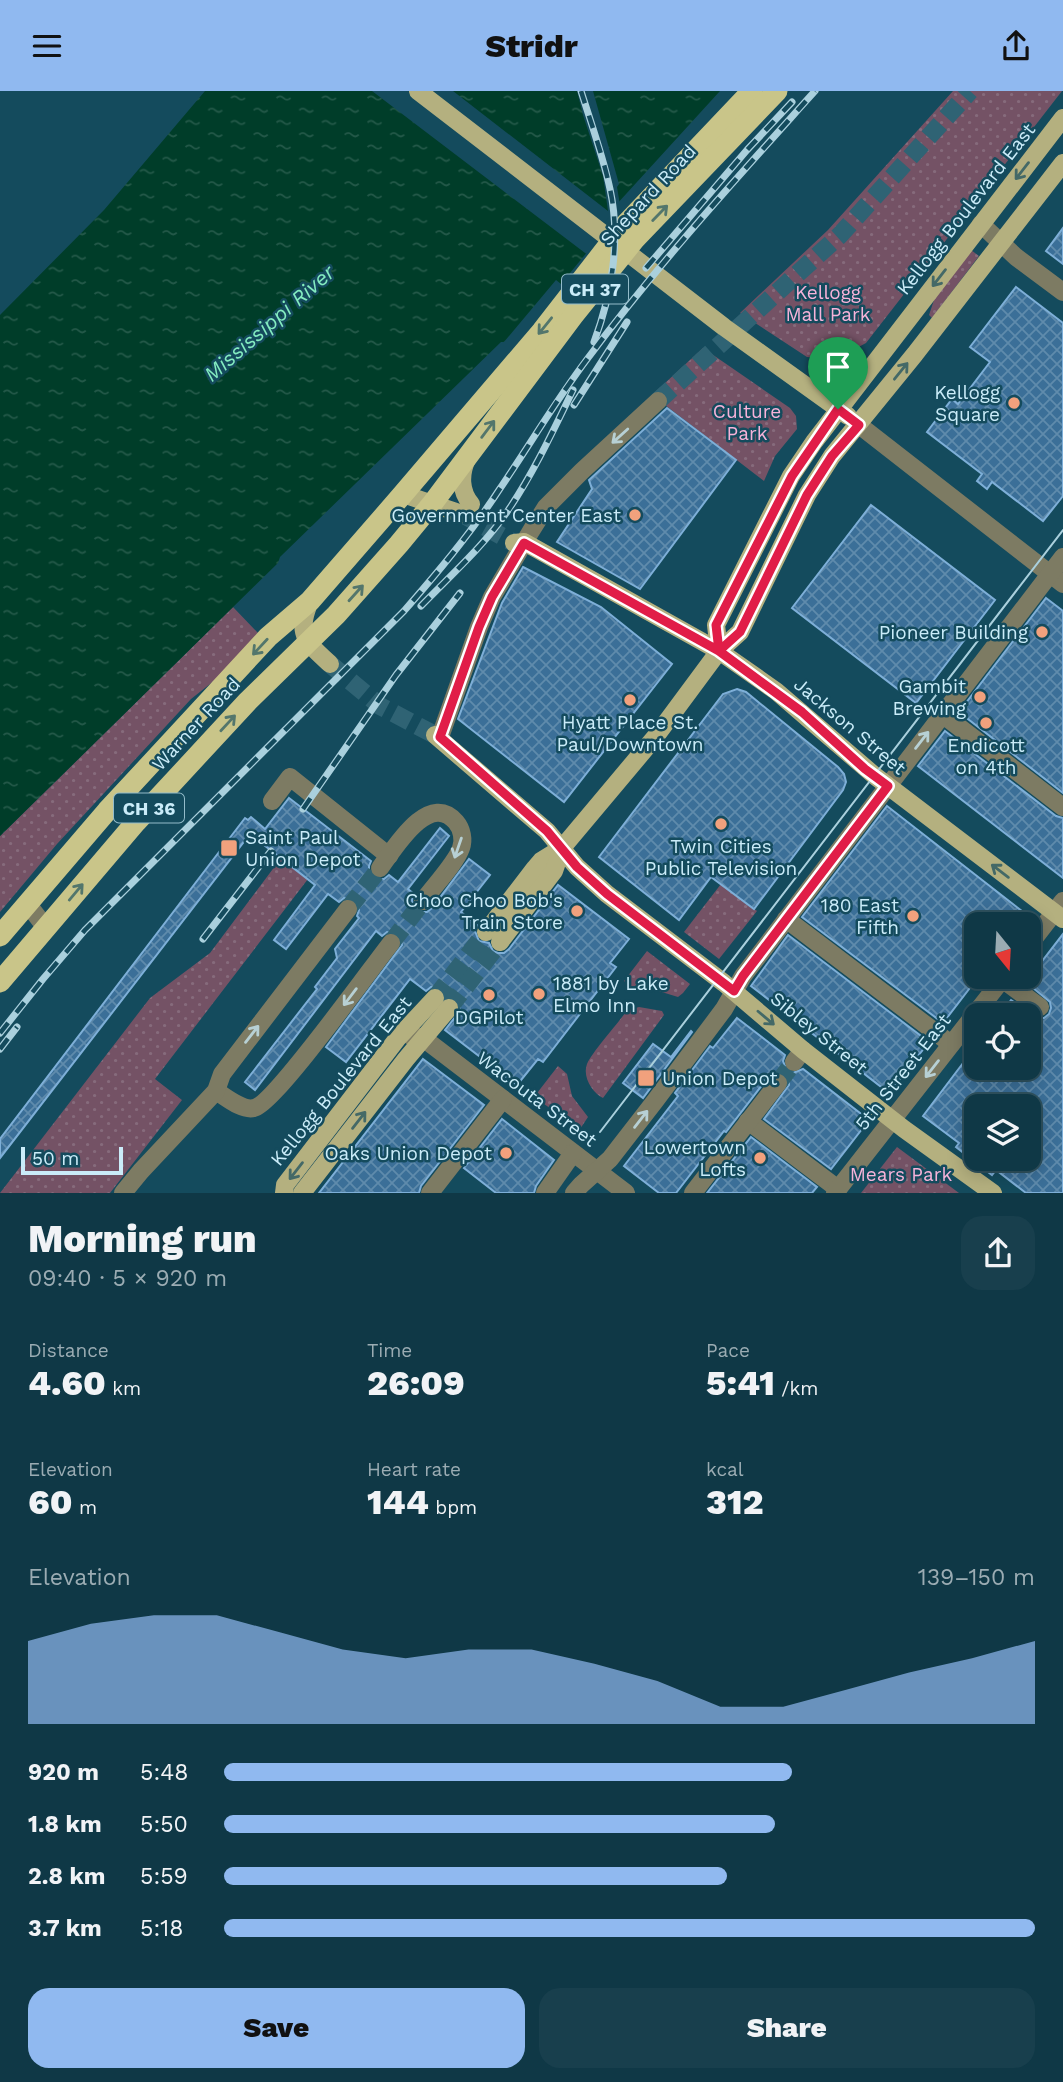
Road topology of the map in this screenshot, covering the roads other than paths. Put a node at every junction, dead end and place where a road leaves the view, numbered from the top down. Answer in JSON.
{"nodes":[{"id":1,"x":418,"y":91,"type":"edge"},
{"id":2,"x":752,"y":91,"type":"edge"},
{"id":3,"x":777,"y":91,"type":"edge"},
{"id":4,"x":1063,"y":118,"type":"edge"},
{"id":5,"x":1063,"y":163,"type":"edge"},
{"id":6,"x":981,"y":224,"type":"junction"},
{"id":7,"x":1002,"y":243,"type":"junction"},
{"id":8,"x":1063,"y":292,"type":"edge"},
{"id":9,"x":658,"y":401,"type":"tunnel mouth"},
{"id":10,"x":838,"y":409,"type":"junction"},
{"id":11,"x":859,"y":425,"type":"junction"},
{"id":12,"x":469,"y":454,"type":"junction"},
{"id":13,"x":404,"y":495,"type":"junction"},
{"id":14,"x":432,"y":504,"type":"junction"},
{"id":15,"x":519,"y":540,"type":"junction"},
{"id":16,"x":1063,"y":557,"type":"edge"},
{"id":17,"x":1056,"y":579,"type":"edge"},
{"id":18,"x":310,"y":601,"type":"junction"},
{"id":19,"x":308,"y":642,"type":"junction"},
{"id":20,"x":719,"y":651,"type":"junction"},
{"id":21,"x":330,"y":664,"type":"tunnel mouth"},
{"id":22,"x":942,"y":714,"type":"junction"},
{"id":23,"x":438,"y":736,"type":"joint"},
{"id":24,"x":888,"y":786,"type":"junction"},
{"id":25,"x":272,"y":801,"type":"dead end"},
{"id":26,"x":1063,"y":807,"type":"edge"},
{"id":27,"x":562,"y":848,"type":"junction"},
{"id":28,"x":423,"y":901,"type":"tunnel mouth"},
{"id":29,"x":27,"y":904,"type":"junction"},
{"id":30,"x":348,"y":909,"type":"tunnel mouth"},
{"id":31,"x":1060,"y":911,"type":"edge"},
{"id":32,"x":786,"y":919,"type":"junction"},
{"id":33,"x":46,"y":928,"type":"junction"},
{"id":34,"x":1041,"y":932,"type":"edge"},
{"id":35,"x":0,"y":936,"type":"edge"},
{"id":36,"x":493,"y":937,"type":"tunnel mouth"},
{"id":37,"x":391,"y":943,"type":"tunnel mouth"},
{"id":38,"x":0,"y":982,"type":"edge"},
{"id":39,"x":994,"y":989,"type":"edge"},
{"id":40,"x":1017,"y":989,"type":"edge"},
{"id":41,"x":734,"y":991,"type":"junction"},
{"id":42,"x":1035,"y":1003,"type":"edge"},
{"id":43,"x":423,"y":1038,"type":"junction"},
{"id":44,"x":397,"y":1039,"type":"junction"},
{"id":45,"x":951,"y":1044,"type":"junction"},
{"id":46,"x":778,"y":1083,"type":"tunnel mouth"},
{"id":47,"x":216,"y":1091,"type":"junction"},
{"id":48,"x":503,"y":1099,"type":"junction"},
{"id":49,"x":892,"y":1119,"type":"junction"},
{"id":50,"x":748,"y":1121,"type":"junction"},
{"id":51,"x":573,"y":1153,"type":"junction"},
{"id":52,"x":596,"y":1170,"type":"junction"},
{"id":53,"x":836,"y":1191,"type":"edge"},
{"id":54,"x":123,"y":1193,"type":"edge"},
{"id":55,"x":284,"y":1193,"type":"edge"},
{"id":56,"x":302,"y":1193,"type":"edge"},
{"id":57,"x":430,"y":1193,"type":"edge"},
{"id":58,"x":545,"y":1193,"type":"edge"},
{"id":59,"x":574,"y":1193,"type":"edge"},
{"id":60,"x":626,"y":1193,"type":"edge"},
{"id":61,"x":693,"y":1193,"type":"edge"},
{"id":62,"x":993,"y":1193,"type":"edge"}],
"edges":[{"from":1,"to":10,"type":"main road"},
{"from":2,"to":13,"type":"highway","name":"Shepard Road","number":"CH 37","one_way":true},
{"from":12,"to":3,"type":"highway","name":"Shepard Road","number":"CH 37","one_way":true},
{"from":4,"to":6,"type":"main road","name":"Kellogg Boulevard East","one_way":true},
{"from":5,"to":7,"type":"main road"},
{"from":6,"to":7,"type":"street"},
{"from":6,"to":10,"type":"main road","name":"Kellogg Boulevard East","one_way":true},
{"from":7,"to":8,"type":"street"},
{"from":11,"to":7,"type":"main road","one_way":true},
{"from":9,"to":15,"type":"street","one_way":true},
{"from":10,"to":11,"type":"main road"},
{"from":10,"to":20,"type":"main road","name":"Kellogg Boulevard East"},
{"from":11,"to":17,"type":"street"},
{"from":11,"to":20,"type":"main road"},
{"from":12,"to":14,"type":"highway","name":"Shepard Road","number":"CH 37"},
{"from":12,"to":14,"type":"main road"},
{"from":13,"to":14,"type":"main road"},
{"from":13,"to":18,"type":"highway","name":"Warner Road","number":"CH 37"},
{"from":19,"to":14,"type":"highway","name":"Warner Road","number":"CH 37","one_way":true},
{"from":15,"to":20,"type":"main road","name":"Jackson Street"},
{"from":15,"to":23,"type":"street"},
{"from":16,"to":17,"type":"street"},
{"from":17,"to":22,"type":"street"},
{"from":18,"to":19,"type":"main road"},
{"from":18,"to":29,"type":"highway","name":"Warner Road","number":"CH 36","one_way":true},
{"from":19,"to":21,"type":"main road"},
{"from":33,"to":19,"type":"highway","name":"Warner Road","number":"CH 36","one_way":true},
{"from":20,"to":24,"type":"main road","name":"Jackson Street"},
{"from":20,"to":27,"type":"main road"},
{"from":24,"to":22,"type":"street","one_way":true},
{"from":22,"to":26,"type":"street"},
{"from":23,"to":27,"type":"main road","name":"Sibley Street"},
{"from":31,"to":24,"type":"main road","name":"Jackson Street","one_way":true},
{"from":24,"to":32,"type":"street"},
{"from":25,"to":28,"type":"street","one_way":true},
{"from":27,"to":36,"type":"main road"},
{"from":27,"to":41,"type":"main road","name":"Sibley Street"},
{"from":29,"to":33,"type":"street"},
{"from":29,"to":35,"type":"highway","name":"Warner Road","number":"CH 36"},
{"from":47,"to":30,"type":"street","one_way":true},
{"from":31,"to":34,"type":"street"},
{"from":32,"to":41,"type":"street"},
{"from":32,"to":45,"type":"street"},
{"from":33,"to":38,"type":"highway","name":"Warner Road","number":"CH 36"},
{"from":37,"to":47,"type":"street","one_way":true},
{"from":39,"to":45,"type":"street","name":"5th Street East"},
{"from":40,"to":42,"type":"street"},
{"from":41,"to":49,"type":"main road","name":"Sibley Street","one_way":true},
{"from":52,"to":41,"type":"street","one_way":true},
{"from":43,"to":44,"type":"street"},
{"from":43,"to":44,"type":"main road","name":"Kellogg Boulevard East"},
{"from":43,"to":48,"type":"street","name":"Wacouta Street"},
{"from":56,"to":43,"type":"main road","name":"Kellogg Boulevard East","one_way":true},
{"from":44,"to":55,"type":"main road","name":"Kellogg Boulevard East","one_way":true},
{"from":45,"to":49,"type":"street","name":"5th Street East","one_way":true},
{"from":46,"to":50,"type":"street"},
{"from":47,"to":54,"type":"street"},
{"from":48,"to":51,"type":"street","name":"Wacouta Street"},
{"from":48,"to":57,"type":"street"},
{"from":49,"to":53,"type":"street","name":"5th Street East"},
{"from":49,"to":62,"type":"main road","name":"Sibley Street"},
{"from":50,"to":53,"type":"street"},
{"from":50,"to":61,"type":"street"},
{"from":51,"to":52,"type":"street","name":"Wacouta Street"},
{"from":51,"to":58,"type":"street"},
{"from":52,"to":59,"type":"street"},
{"from":52,"to":60,"type":"street","name":"Wacouta Street"}]}
